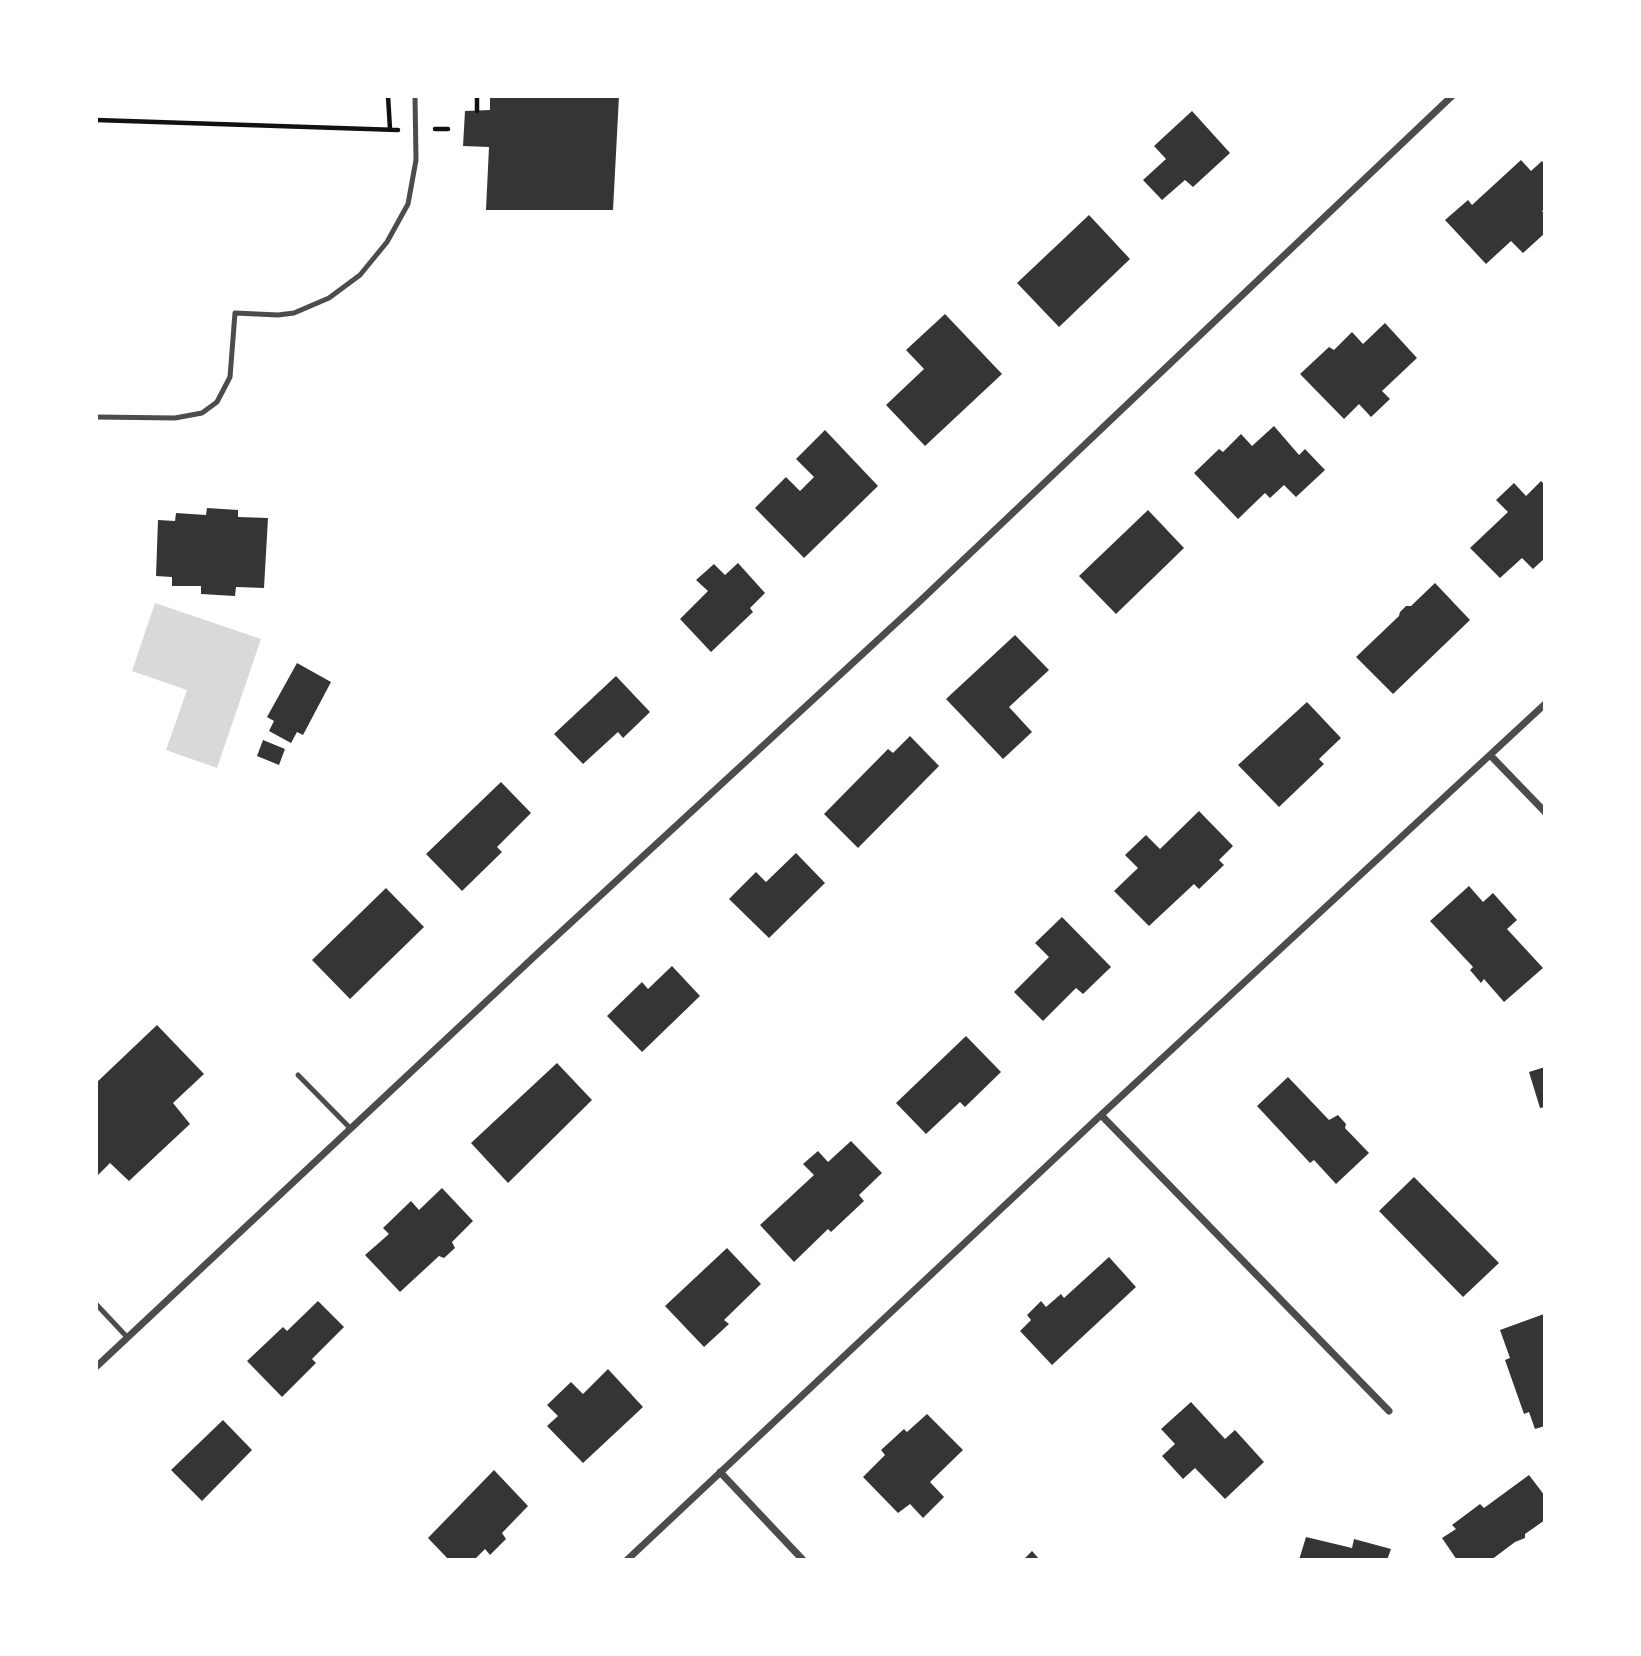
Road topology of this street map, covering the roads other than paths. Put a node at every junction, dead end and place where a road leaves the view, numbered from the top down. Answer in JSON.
{"nodes":[{"id":1,"x":415,"y":96,"type":"edge"},
{"id":2,"x":1452,"y":96,"type":"edge"},
{"id":3,"x":96,"y":417,"type":"edge"},
{"id":4,"x":1545,"y":704,"type":"edge"},
{"id":5,"x":1491,"y":756,"type":"junction"},
{"id":6,"x":1545,"y":812,"type":"edge"},
{"id":7,"x":298,"y":1075,"type":"dead end"},
{"id":8,"x":1101,"y":1115,"type":"junction"},
{"id":9,"x":351,"y":1129,"type":"junction"},
{"id":10,"x":96,"y":1304,"type":"edge"},
{"id":11,"x":128,"y":1337,"type":"junction"},
{"id":12,"x":96,"y":1367,"type":"edge"},
{"id":13,"x":1389,"y":1412,"type":"dead end"},
{"id":14,"x":720,"y":1472,"type":"junction"},
{"id":15,"x":627,"y":1560,"type":"edge"},
{"id":16,"x":803,"y":1560,"type":"edge"}],
"edges":[{"from":1,"to":3,"type":"lane"},
{"from":2,"to":9,"type":"street"},
{"from":4,"to":5,"type":"street"},
{"from":5,"to":6,"type":"street"},
{"from":5,"to":8,"type":"street"},
{"from":7,"to":9,"type":"lane"},
{"from":8,"to":13,"type":"street"},
{"from":8,"to":14,"type":"street"},
{"from":9,"to":11,"type":"street"},
{"from":10,"to":11,"type":"lane"},
{"from":11,"to":12,"type":"street"},
{"from":14,"to":15,"type":"street"},
{"from":14,"to":16,"type":"street"}]}
